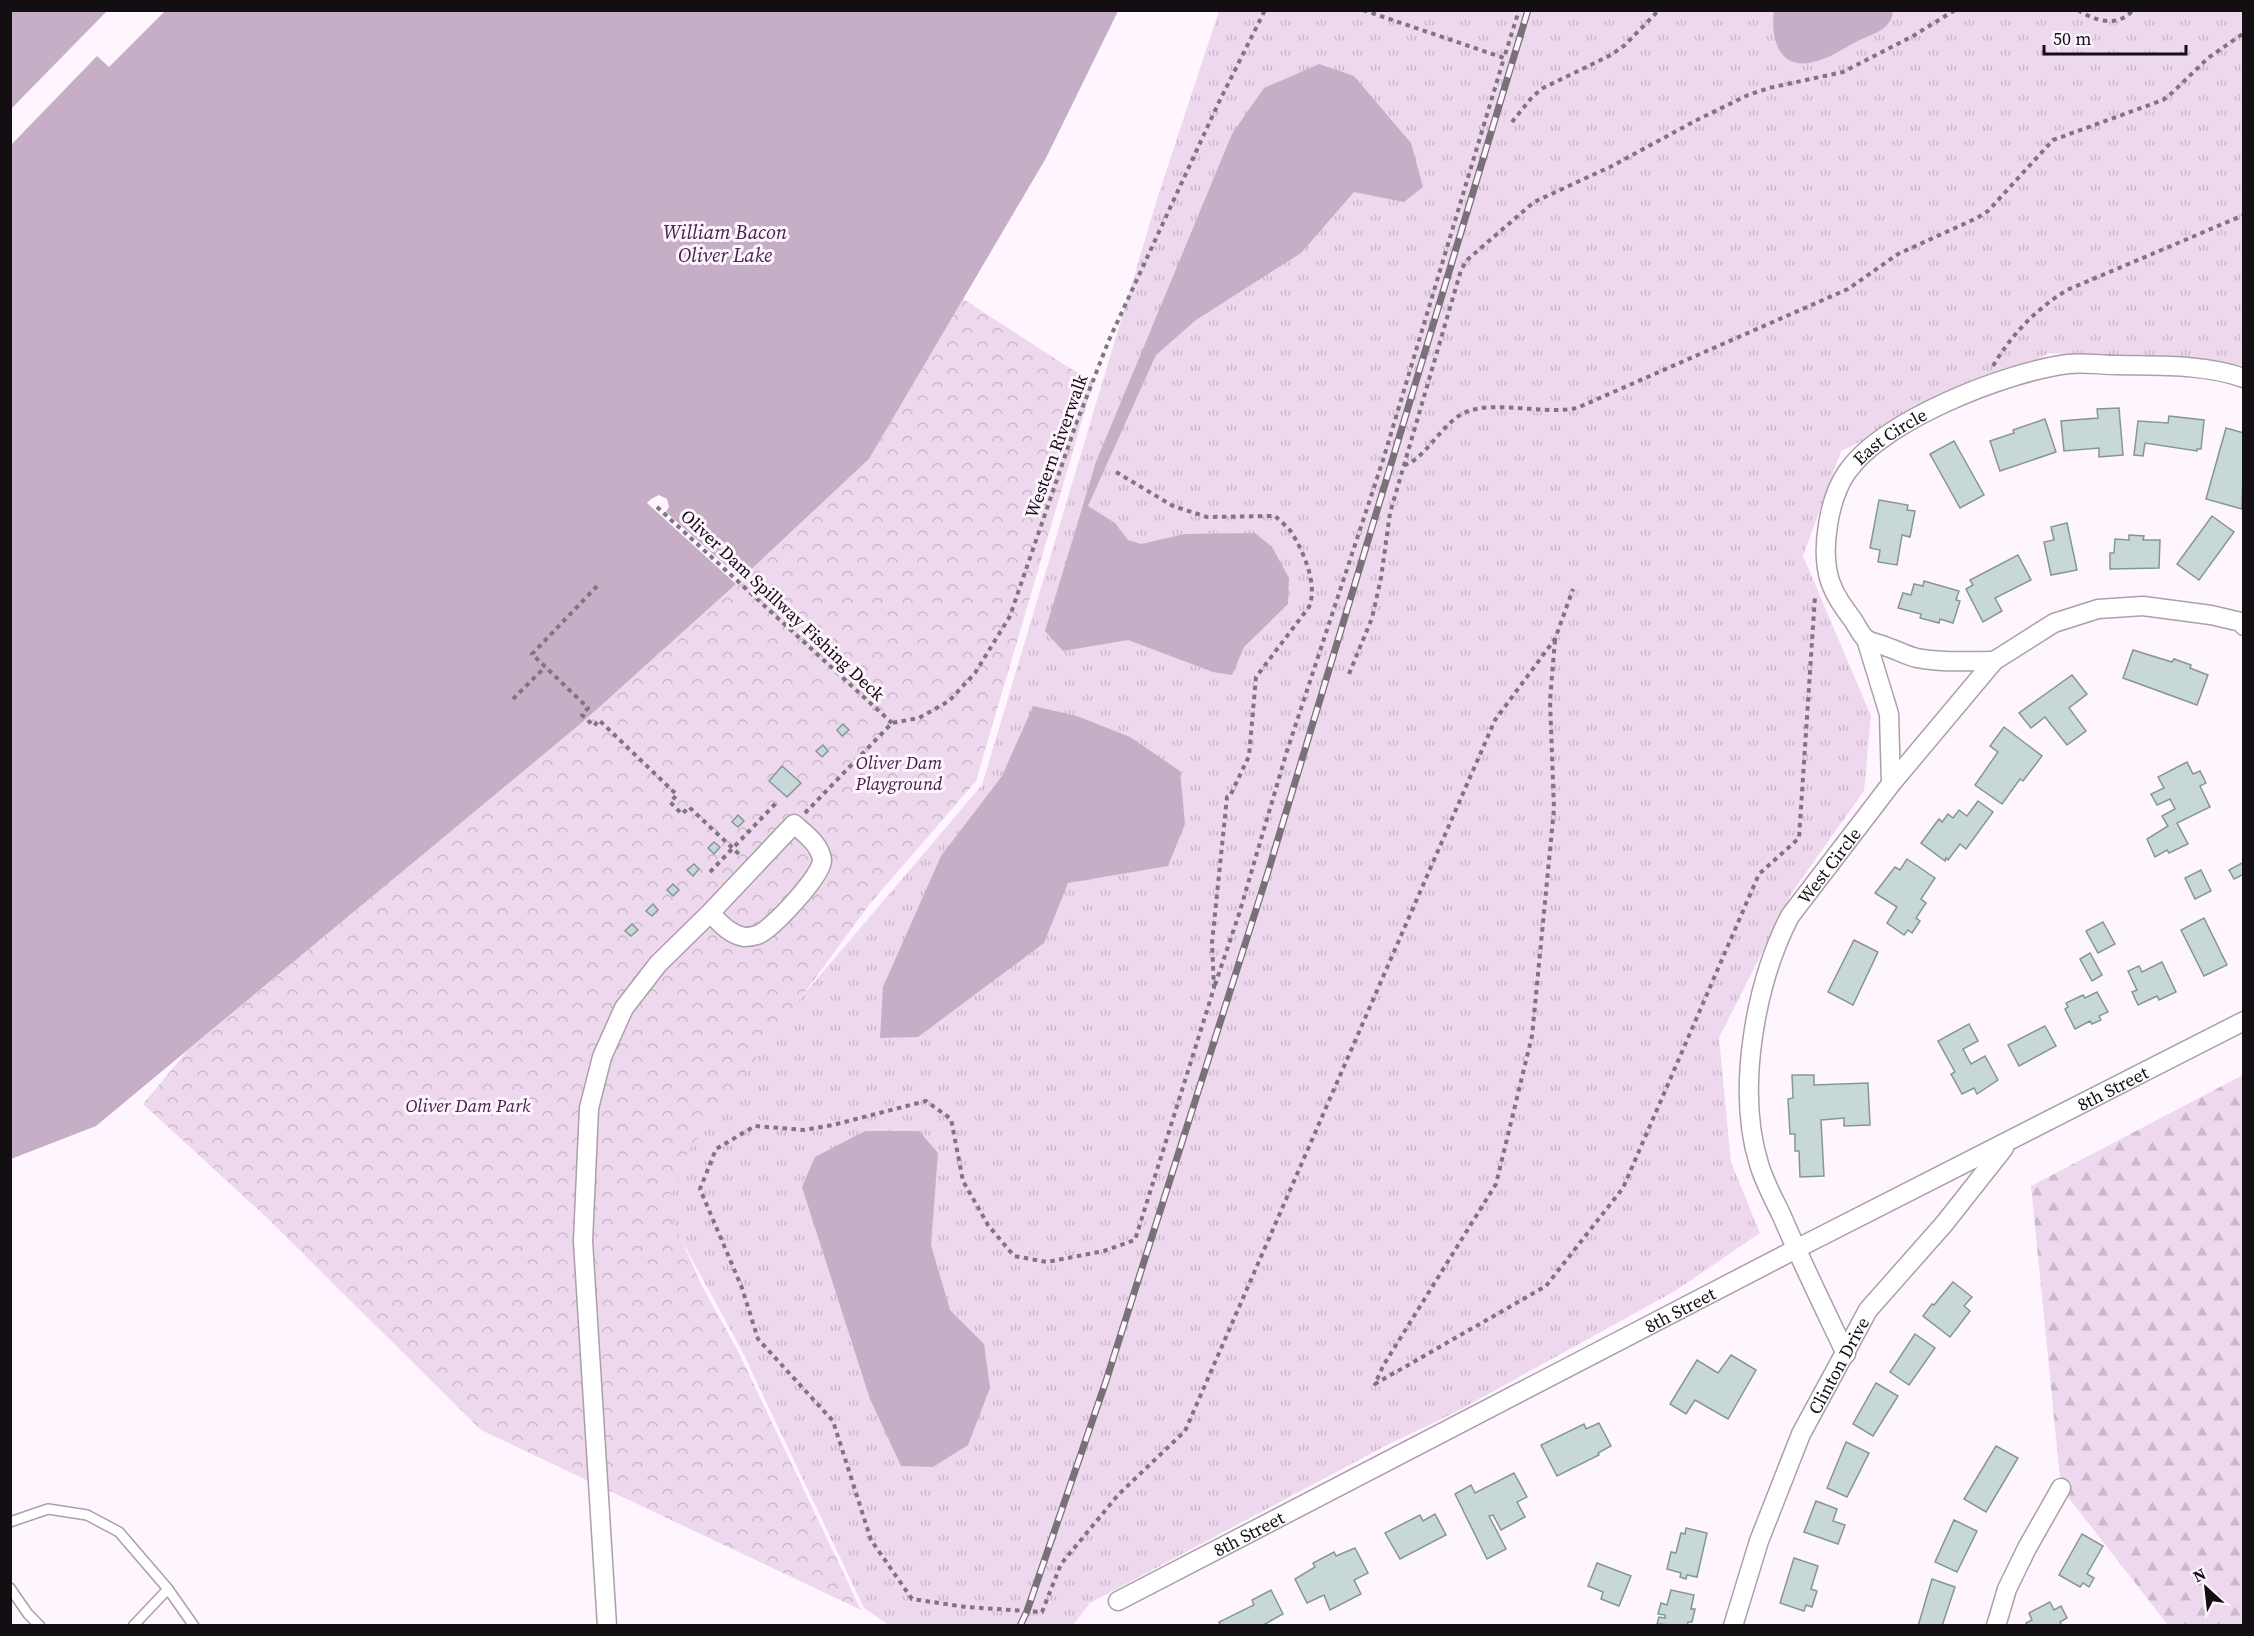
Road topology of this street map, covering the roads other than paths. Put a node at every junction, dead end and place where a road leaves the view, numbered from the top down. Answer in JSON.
{"nodes":[{"id":1,"x":2244,"y":378,"type":"edge"},
{"id":2,"x":2243,"y":622,"type":"edge"},
{"id":3,"x":1866,"y":639,"type":"junction"},
{"id":4,"x":1994,"y":661,"type":"junction"},
{"id":5,"x":1891,"y":784,"type":"junction"},
{"id":6,"x":710,"y":913,"type":"junction"},
{"id":7,"x":2244,"y":1021,"type":"edge"},
{"id":8,"x":2009,"y":1142,"type":"junction"},
{"id":9,"x":1796,"y":1249,"type":"junction"},
{"id":10,"x":1846,"y":1354,"type":"junction"},
{"id":11,"x":2061,"y":1488,"type":"dead end"},
{"id":12,"x":10,"y":1522,"type":"edge"},
{"id":13,"x":10,"y":1588,"type":"edge"},
{"id":14,"x":168,"y":1589,"type":"junction"},
{"id":15,"x":1118,"y":1601,"type":"dead end"},
{"id":16,"x":40,"y":1626,"type":"edge"},
{"id":17,"x":134,"y":1626,"type":"edge"},
{"id":18,"x":194,"y":1626,"type":"edge"},
{"id":19,"x":607,"y":1626,"type":"edge"},
{"id":20,"x":1733,"y":1626,"type":"edge"},
{"id":21,"x":1996,"y":1626,"type":"edge"}],
"edges":[{"from":1,"to":3,"type":"street","name":"East Circle"},
{"from":2,"to":4,"type":"street","name":"West Circle"},
{"from":3,"to":4,"type":"street"},
{"from":3,"to":5,"type":"street"},
{"from":4,"to":5,"type":"street","name":"West Circle"},
{"from":5,"to":9,"type":"street","name":"West Circle"},
{"from":6,"to":6,"type":"street"},
{"from":6,"to":19,"type":"street"},
{"from":7,"to":8,"type":"street","name":"8th Street"},
{"from":8,"to":9,"type":"street","name":"8th Street"},
{"from":8,"to":10,"type":"street","name":"Clinton Drive"},
{"from":9,"to":10,"type":"street","name":"West Circle"},
{"from":9,"to":15,"type":"street","name":"8th Street"},
{"from":10,"to":20,"type":"street","name":"Clinton Drive"},
{"from":11,"to":21,"type":"street"},
{"from":12,"to":14,"type":"lane"},
{"from":13,"to":16,"type":"lane"},
{"from":14,"to":17,"type":"lane"},
{"from":14,"to":18,"type":"lane"}]}
